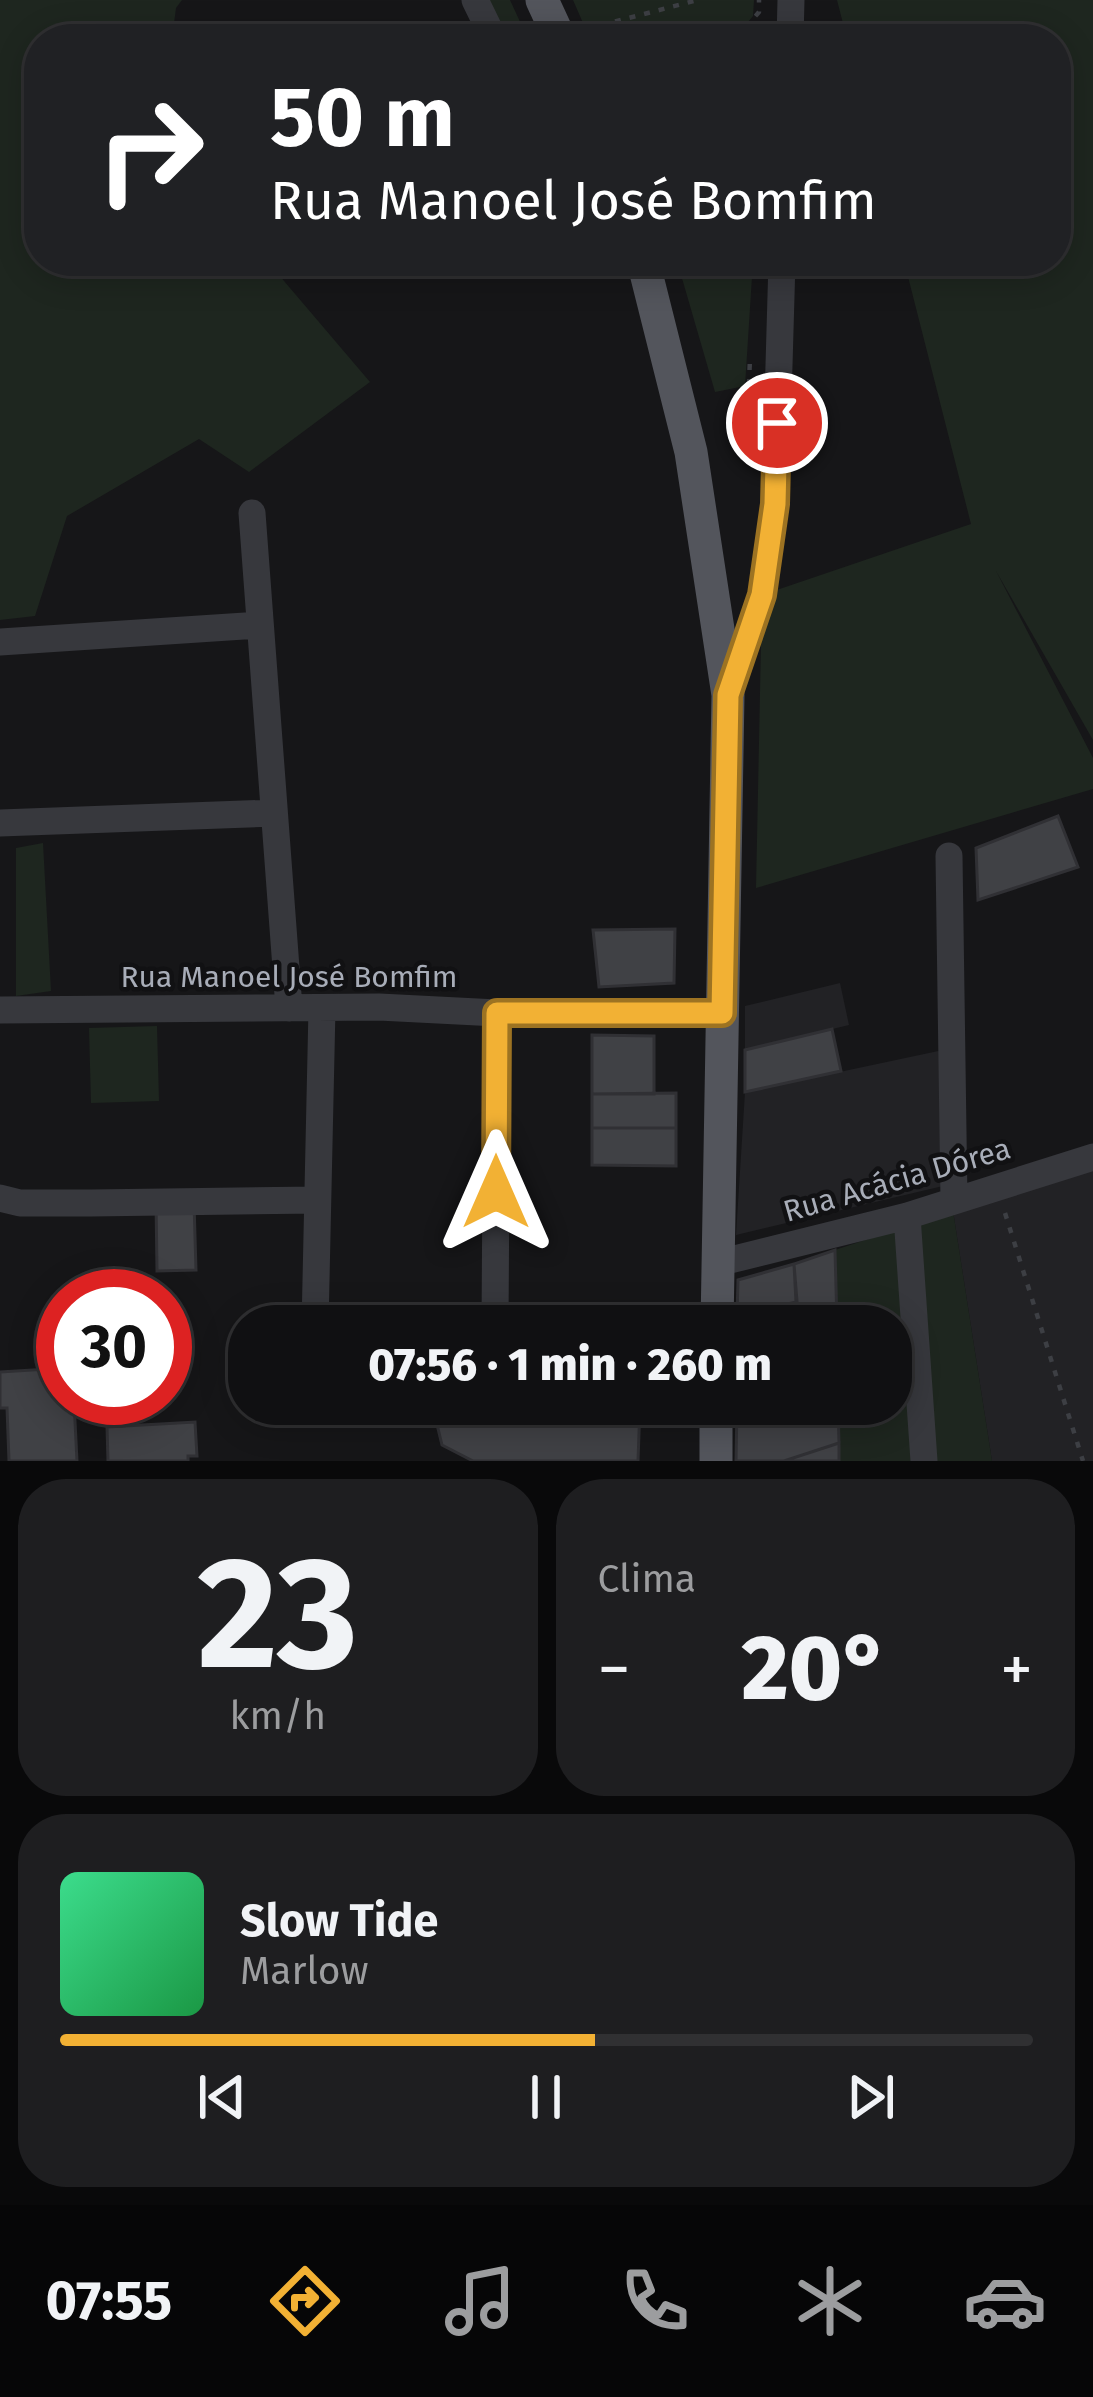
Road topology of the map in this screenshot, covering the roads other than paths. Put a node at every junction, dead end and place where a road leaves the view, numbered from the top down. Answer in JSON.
{"nodes":[{"id":1,"x":542,"y":0,"type":"edge"},
{"id":2,"x":561,"y":24,"type":"edge"},
{"id":3,"x":647,"y":276,"type":"edge"},
{"id":4,"x":782,"y":276,"type":"edge"},
{"id":5,"x":252,"y":513,"type":"dead end"},
{"id":6,"x":260,"y":625,"type":"junction"},
{"id":7,"x":0,"y":642,"type":"edge"},
{"id":8,"x":728,"y":695,"type":"junction"},
{"id":9,"x":273,"y":813,"type":"junction"},
{"id":10,"x":0,"y":823,"type":"edge"},
{"id":11,"x":949,"y":856,"type":"dead end"},
{"id":12,"x":289,"y":1008,"type":"junction"},
{"id":13,"x":322,"y":1008,"type":"junction"},
{"id":14,"x":0,"y":1010,"type":"edge"},
{"id":15,"x":497,"y":1013,"type":"junction"},
{"id":16,"x":722,"y":1013,"type":"junction"},
{"id":17,"x":1093,"y":1157,"type":"edge"},
{"id":18,"x":0,"y":1198,"type":"edge"},
{"id":19,"x":317,"y":1200,"type":"junction"},
{"id":20,"x":954,"y":1201,"type":"junction"},
{"id":21,"x":907,"y":1216,"type":"junction"},
{"id":22,"x":718,"y":1263,"type":"junction"},
{"id":23,"x":315,"y":1305,"type":"edge"},
{"id":24,"x":495,"y":1305,"type":"edge"},
{"id":25,"x":718,"y":1305,"type":"edge"},
{"id":26,"x":716,"y":1425,"type":"edge"},
{"id":27,"x":716,"y":1461,"type":"edge"},
{"id":28,"x":924,"y":1461,"type":"edge"}],
"edges":[{"from":1,"to":2,"type":"main road"},
{"from":3,"to":8,"type":"main road"},
{"from":4,"to":8,"type":"street"},
{"from":5,"to":6,"type":"street"},
{"from":6,"to":7,"type":"street"},
{"from":6,"to":9,"type":"street"},
{"from":8,"to":16,"type":"main road"},
{"from":9,"to":10,"type":"street"},
{"from":9,"to":12,"type":"street"},
{"from":11,"to":20,"type":"street"},
{"from":12,"to":13,"type":"street","name":"Rua Manoel José Bomfim"},
{"from":12,"to":14,"type":"street","name":"Rua Manoel José Bomfim"},
{"from":13,"to":15,"type":"street","name":"Rua Manoel José Bomfim"},
{"from":13,"to":19,"type":"street"},
{"from":15,"to":16,"type":"street","name":"Rua Manoel José Bomfim"},
{"from":15,"to":24,"type":"street"},
{"from":16,"to":22,"type":"main road"},
{"from":17,"to":20,"type":"street","name":"Rua Acácia Dórea"},
{"from":18,"to":19,"type":"street"},
{"from":19,"to":23,"type":"street"},
{"from":20,"to":21,"type":"street","name":"Rua Acácia Dórea"},
{"from":21,"to":22,"type":"street","name":"Rua Acácia Dórea"},
{"from":21,"to":28,"type":"street"},
{"from":22,"to":25,"type":"main road"},
{"from":26,"to":27,"type":"main road"}]}
